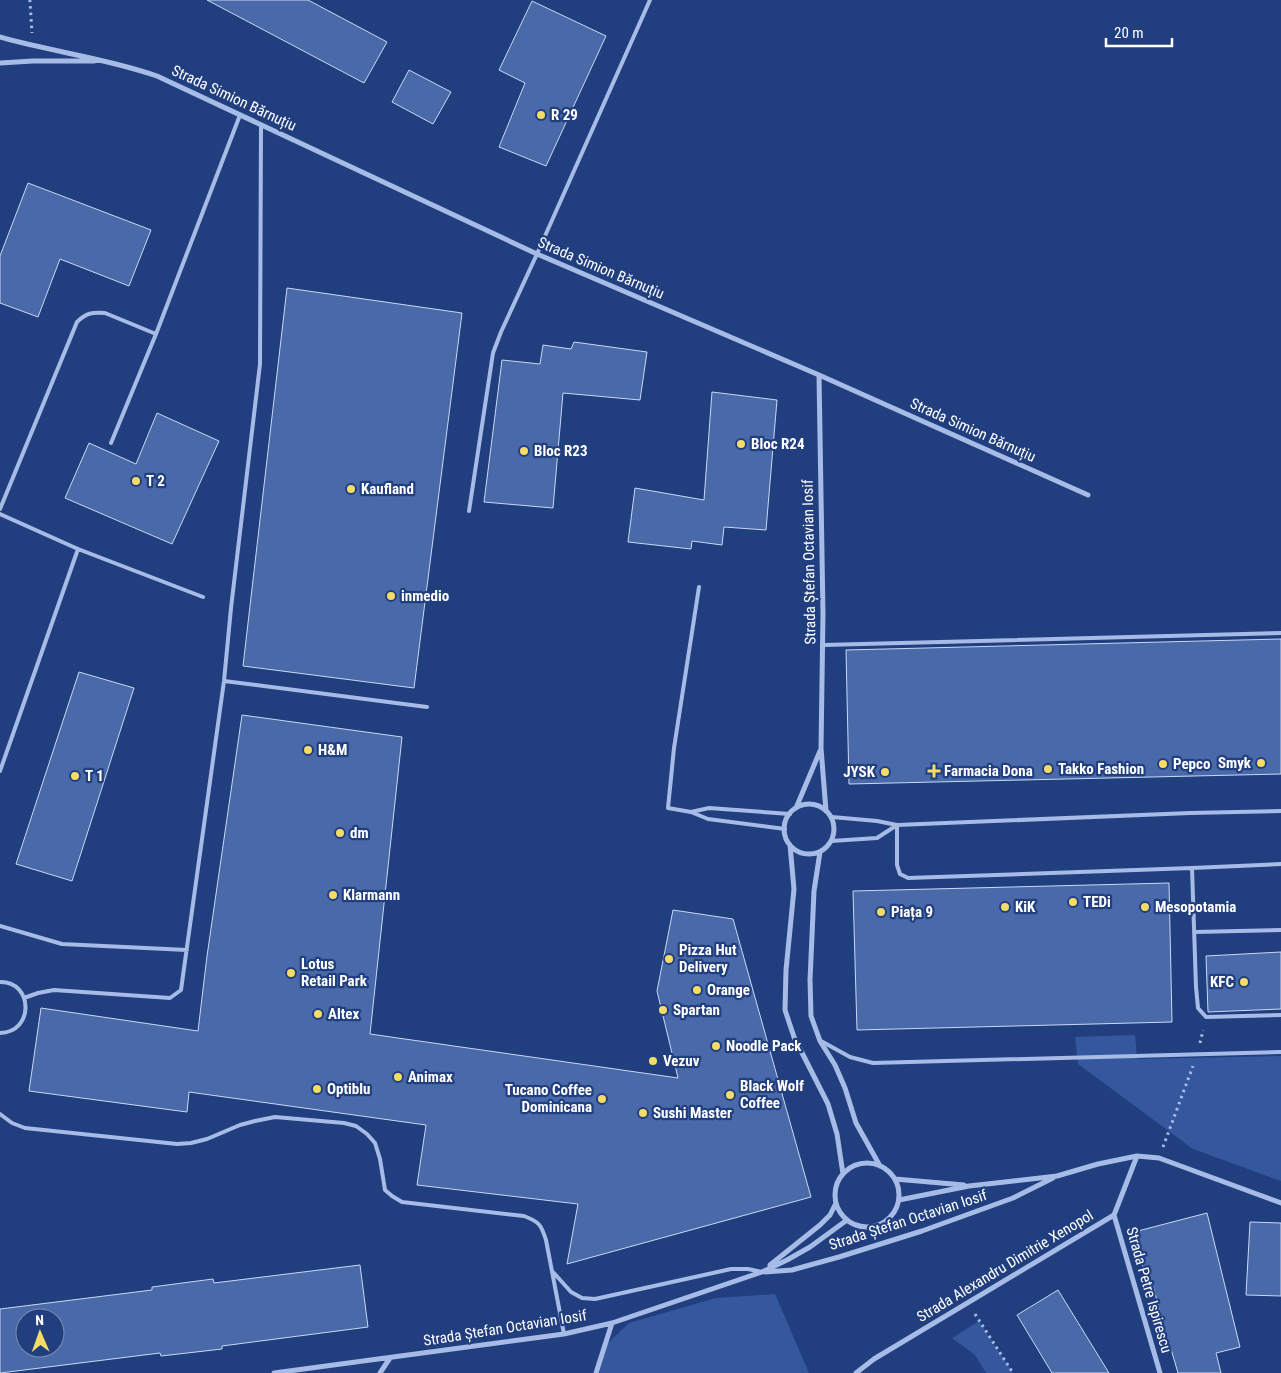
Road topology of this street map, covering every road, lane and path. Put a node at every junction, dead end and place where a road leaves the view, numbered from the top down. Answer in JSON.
{"nodes":[{"id":1,"x":29,"y":0,"type":"edge"},
{"id":2,"x":650,"y":0,"type":"edge"},
{"id":3,"x":0,"y":37,"type":"edge"},
{"id":4,"x":33,"y":46,"type":"junction"},
{"id":5,"x":106,"y":61,"type":"junction"},
{"id":6,"x":0,"y":63,"type":"edge"},
{"id":7,"x":240,"y":115,"type":"junction"},
{"id":8,"x":261,"y":125,"type":"junction"},
{"id":9,"x":537,"y":254,"type":"junction"},
{"id":10,"x":156,"y":334,"type":"junction"},
{"id":11,"x":819,"y":375,"type":"junction"},
{"id":12,"x":111,"y":443,"type":"dead end"},
{"id":13,"x":1088,"y":495,"type":"dead end"},
{"id":14,"x":0,"y":509,"type":"edge"},
{"id":15,"x":470,"y":511,"type":"dead end"},
{"id":16,"x":0,"y":514,"type":"edge"},
{"id":17,"x":78,"y":549,"type":"junction"},
{"id":18,"x":699,"y":587,"type":"dead end"},
{"id":19,"x":203,"y":597,"type":"dead end"},
{"id":20,"x":1281,"y":633,"type":"edge"},
{"id":21,"x":823,"y":645,"type":"junction"},
{"id":22,"x":224,"y":681,"type":"junction"},
{"id":23,"x":427,"y":707,"type":"dead end"},
{"id":24,"x":821,"y":748,"type":"junction"},
{"id":25,"x":0,"y":771,"type":"edge"},
{"id":26,"x":796,"y":808,"type":"junction"},
{"id":27,"x":826,"y":811,"type":"junction"},
{"id":28,"x":1281,"y":811,"type":"edge"},
{"id":29,"x":691,"y":812,"type":"junction"},
{"id":30,"x":790,"y":814,"type":"junction"},
{"id":31,"x":832,"y":817,"type":"junction"},
{"id":32,"x":897,"y":825,"type":"junction"},
{"id":33,"x":784,"y":829,"type":"junction"},
{"id":34,"x":832,"y":841,"type":"junction"},
{"id":35,"x":790,"y":845,"type":"junction"},
{"id":36,"x":820,"y":852,"type":"junction"},
{"id":37,"x":1281,"y":864,"type":"edge"},
{"id":38,"x":1192,"y":868,"type":"junction"},
{"id":39,"x":0,"y":926,"type":"edge"},
{"id":40,"x":1281,"y":930,"type":"edge"},
{"id":41,"x":1194,"y":932,"type":"junction"},
{"id":42,"x":187,"y":950,"type":"junction"},
{"id":43,"x":0,"y":982,"type":"edge"},
{"id":44,"x":24,"y":998,"type":"junction"},
{"id":45,"x":1281,"y":1015,"type":"edge"},
{"id":46,"x":1206,"y":1017,"type":"junction"},
{"id":47,"x":0,"y":1033,"type":"edge"},
{"id":48,"x":820,"y":1041,"type":"junction"},
{"id":49,"x":1281,"y":1052,"type":"edge"},
{"id":50,"x":1198,"y":1054,"type":"junction"},
{"id":51,"x":0,"y":1114,"type":"edge"},
{"id":52,"x":1137,"y":1156,"type":"junction"},
{"id":53,"x":1159,"y":1158,"type":"junction"},
{"id":54,"x":880,"y":1166,"type":"junction"},
{"id":55,"x":843,"y":1174,"type":"junction"},
{"id":56,"x":1057,"y":1176,"type":"junction"},
{"id":57,"x":895,"y":1179,"type":"junction"},
{"id":58,"x":969,"y":1186,"type":"junction"},
{"id":59,"x":899,"y":1200,"type":"junction"},
{"id":60,"x":836,"y":1203,"type":"junction"},
{"id":61,"x":1281,"y":1203,"type":"edge"},
{"id":62,"x":1114,"y":1215,"type":"junction"},
{"id":63,"x":848,"y":1220,"type":"junction"},
{"id":64,"x":553,"y":1272,"type":"junction"},
{"id":65,"x":762,"y":1272,"type":"junction"},
{"id":66,"x":968,"y":1303,"type":"junction"},
{"id":67,"x":612,"y":1323,"type":"junction"},
{"id":68,"x":564,"y":1334,"type":"junction"},
{"id":69,"x":390,"y":1358,"type":"junction"},
{"id":70,"x":274,"y":1373,"type":"edge"},
{"id":71,"x":380,"y":1373,"type":"edge"},
{"id":72,"x":596,"y":1373,"type":"edge"},
{"id":73,"x":856,"y":1373,"type":"edge"},
{"id":74,"x":1012,"y":1373,"type":"edge"},
{"id":75,"x":1160,"y":1373,"type":"edge"}],
"edges":[{"from":1,"to":4,"type":"path"},
{"from":2,"to":9,"type":"lane"},
{"from":3,"to":4,"type":"street","name":"Strada Simion Bărnuțiu"},
{"from":4,"to":5,"type":"street","name":"Strada Simion Bărnuțiu"},
{"from":5,"to":6,"type":"street","name":"Strada Simion Bărnuțiu"},
{"from":5,"to":7,"type":"street","name":"Strada Simion Bărnuțiu"},
{"from":7,"to":8,"type":"street","name":"Strada Simion Bărnuțiu"},
{"from":7,"to":10,"type":"lane"},
{"from":8,"to":9,"type":"street","name":"Strada Simion Bărnuțiu"},
{"from":8,"to":22,"type":"lane"},
{"from":9,"to":11,"type":"street","name":"Strada Simion Bărnuțiu"},
{"from":9,"to":15,"type":"lane"},
{"from":10,"to":12,"type":"lane"},
{"from":10,"to":14,"type":"lane"},
{"from":11,"to":13,"type":"street","name":"Strada Simion Bărnuțiu"},
{"from":11,"to":21,"type":"street","name":"Strada Ștefan Octavian Iosif"},
{"from":16,"to":17,"type":"lane"},
{"from":17,"to":19,"type":"lane"},
{"from":17,"to":25,"type":"lane"},
{"from":18,"to":29,"type":"lane"},
{"from":20,"to":21,"type":"lane"},
{"from":21,"to":24,"type":"street","name":"Strada Ștefan Octavian Iosif"},
{"from":22,"to":23,"type":"lane"},
{"from":22,"to":42,"type":"lane"},
{"from":24,"to":26,"type":"street","name":"Strada Ștefan Octavian Iosif"},
{"from":24,"to":27,"type":"street","name":"Strada Ștefan Octavian Iosif"},
{"from":26,"to":27,"type":"street"},
{"from":26,"to":30,"type":"street","name":"Strada Ștefan Octavian Iosif"},
{"from":27,"to":31,"type":"street"},
{"from":28,"to":32,"type":"lane"},
{"from":29,"to":30,"type":"lane"},
{"from":29,"to":33,"type":"lane"},
{"from":30,"to":33,"type":"street","name":"Strada Ștefan Octavian Iosif"},
{"from":31,"to":32,"type":"lane"},
{"from":31,"to":34,"type":"street"},
{"from":32,"to":34,"type":"lane"},
{"from":32,"to":38,"type":"lane"},
{"from":33,"to":35,"type":"street","name":"Strada Ștefan Octavian Iosif"},
{"from":34,"to":36,"type":"street"},
{"from":35,"to":36,"type":"street"},
{"from":35,"to":55,"type":"street","name":"Strada Ștefan Octavian Iosif"},
{"from":36,"to":48,"type":"street"},
{"from":37,"to":38,"type":"lane"},
{"from":38,"to":41,"type":"lane"},
{"from":39,"to":42,"type":"lane"},
{"from":40,"to":41,"type":"lane"},
{"from":41,"to":46,"type":"lane"},
{"from":42,"to":44,"type":"lane"},
{"from":43,"to":44,"type":"lane"},
{"from":44,"to":47,"type":"lane"},
{"from":45,"to":46,"type":"lane"},
{"from":46,"to":50,"type":"path"},
{"from":48,"to":50,"type":"lane"},
{"from":48,"to":54,"type":"street"},
{"from":49,"to":50,"type":"lane"},
{"from":50,"to":53,"type":"path"},
{"from":51,"to":64,"type":"lane"},
{"from":52,"to":53,"type":"street","name":"Strada Ștefan Octavian Iosif"},
{"from":52,"to":56,"type":"street","name":"Strada Ștefan Octavian Iosif"},
{"from":52,"to":62,"type":"street","name":"Strada Alexandru Dimitrie Xenopol"},
{"from":53,"to":61,"type":"street","name":"Strada Ștefan Octavian Iosif"},
{"from":54,"to":55,"type":"street"},
{"from":54,"to":57,"type":"street"},
{"from":55,"to":60,"type":"street","name":"Strada Ștefan Octavian Iosif"},
{"from":56,"to":58,"type":"street","name":"Strada Ștefan Octavian Iosif"},
{"from":56,"to":65,"type":"street","name":"Strada Ștefan Octavian Iosif"},
{"from":57,"to":58,"type":"street","name":"Strada Ștefan Octavian Iosif"},
{"from":57,"to":59,"type":"street","name":"Strada Ștefan Octavian Iosif"},
{"from":58,"to":59,"type":"street","name":"Strada Ștefan Octavian Iosif"},
{"from":59,"to":63,"type":"street","name":"Strada Ștefan Octavian Iosif"},
{"from":60,"to":63,"type":"street","name":"Strada Ștefan Octavian Iosif"},
{"from":60,"to":65,"type":"street","name":"Strada Ștefan Octavian Iosif"},
{"from":62,"to":66,"type":"street","name":"Strada Alexandru Dimitrie Xenopol"},
{"from":62,"to":75,"type":"street","name":"Strada Petre Ispirescu"},
{"from":63,"to":65,"type":"street","name":"Strada Ștefan Octavian Iosif"},
{"from":64,"to":65,"type":"lane"},
{"from":64,"to":68,"type":"lane"},
{"from":65,"to":67,"type":"street","name":"Strada Ștefan Octavian Iosif"},
{"from":66,"to":73,"type":"street","name":"Strada Alexandru Dimitrie Xenopol"},
{"from":66,"to":74,"type":"path"},
{"from":67,"to":68,"type":"street","name":"Strada Ștefan Octavian Iosif"},
{"from":67,"to":72,"type":"street"},
{"from":68,"to":69,"type":"street","name":"Strada Ștefan Octavian Iosif"},
{"from":69,"to":70,"type":"street","name":"Strada Ștefan Octavian Iosif"},
{"from":69,"to":71,"type":"street"}]}
